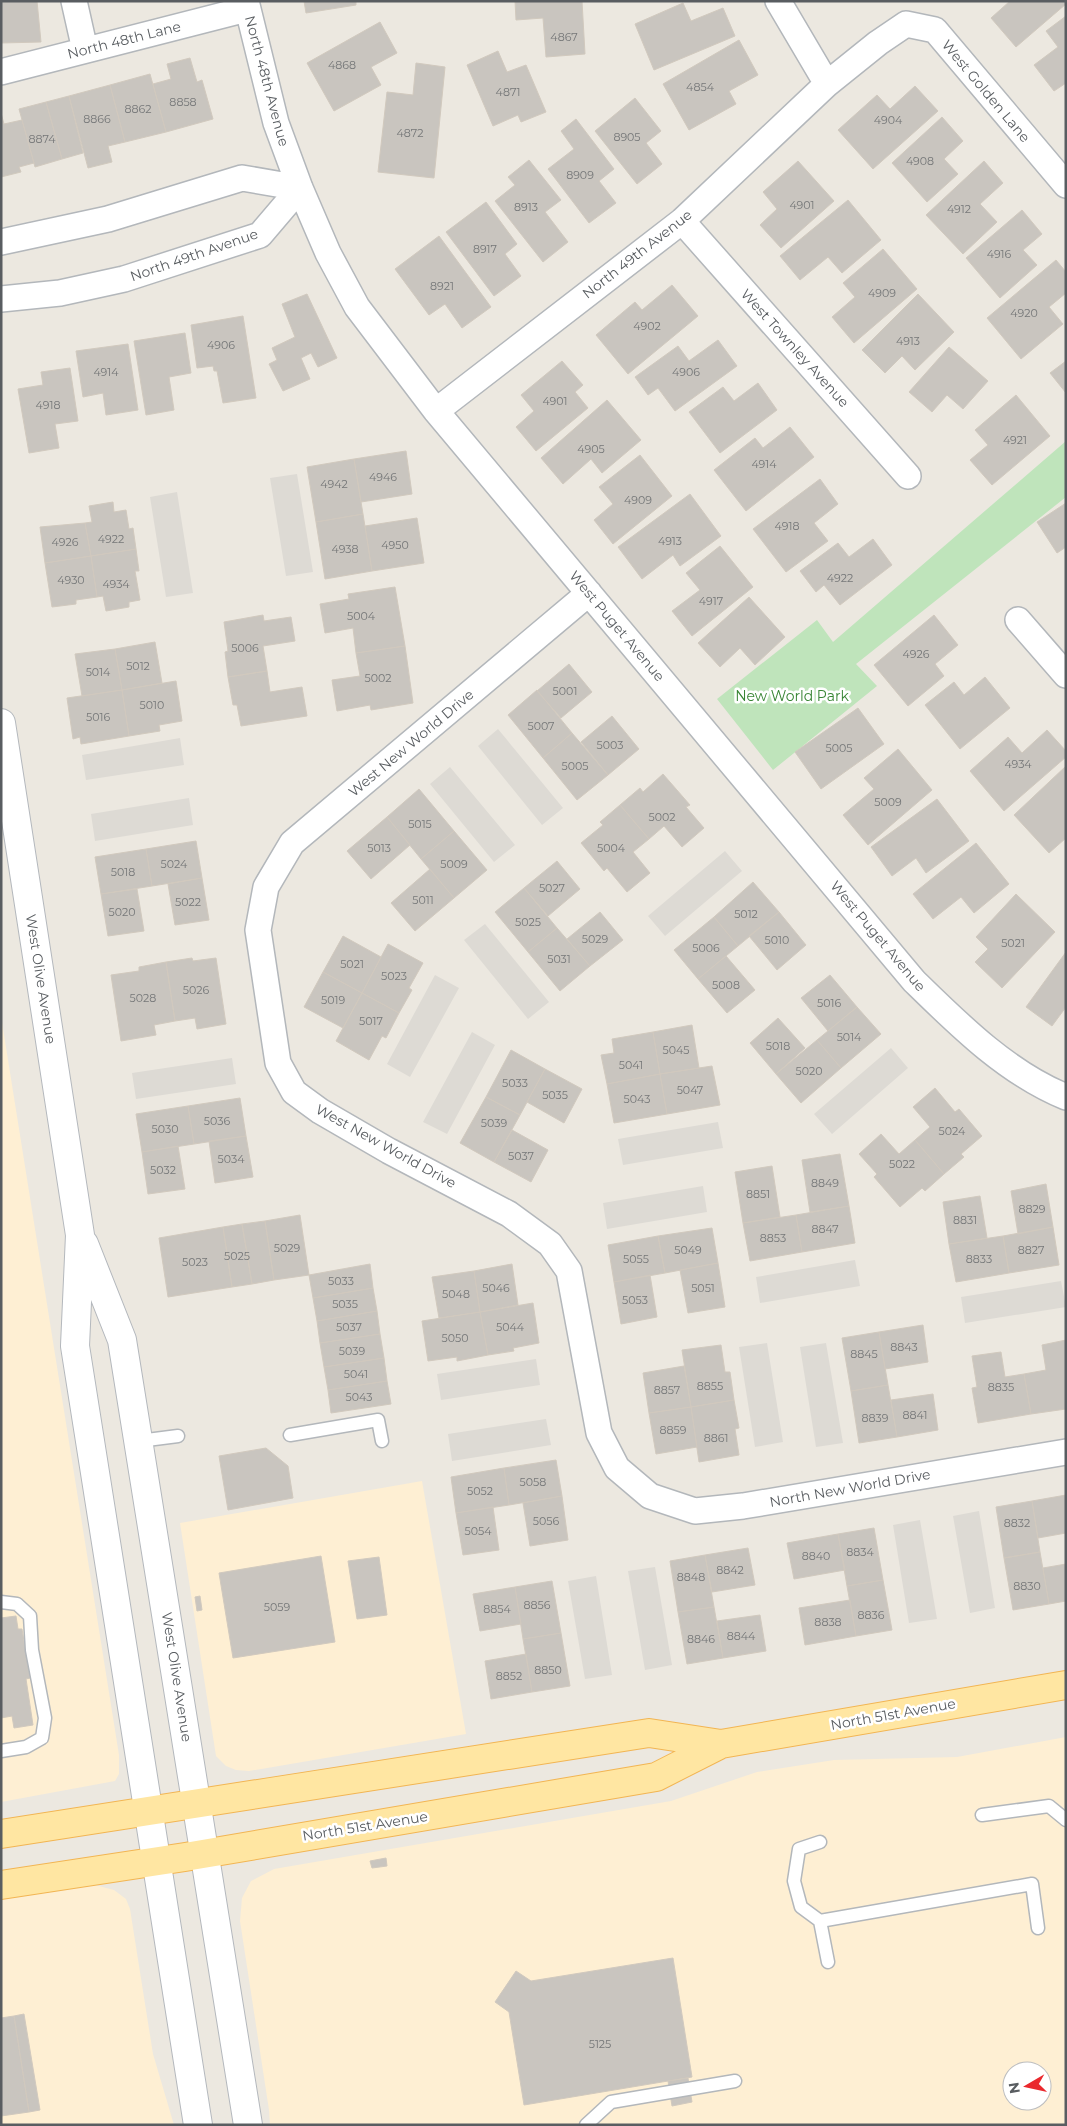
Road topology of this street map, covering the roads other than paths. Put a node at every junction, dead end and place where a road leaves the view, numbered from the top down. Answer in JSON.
{"nodes":[{"id":1,"x":74,"y":1,"type":"edge"},
{"id":2,"x":778,"y":1,"type":"edge"},
{"id":3,"x":246,"y":5,"type":"edge"},
{"id":4,"x":85,"y":50,"type":"junction"},
{"id":5,"x":1,"y":72,"type":"edge"},
{"id":6,"x":827,"y":84,"type":"junction"},
{"id":7,"x":1066,"y":185,"type":"edge"},
{"id":8,"x":300,"y":188,"type":"junction"},
{"id":9,"x":682,"y":221,"type":"junction"},
{"id":10,"x":1,"y":242,"type":"edge"},
{"id":11,"x":1,"y":299,"type":"edge"},
{"id":12,"x":436,"y":410,"type":"junction"},
{"id":13,"x":908,"y":476,"type":"dead end"},
{"id":14,"x":589,"y":593,"type":"junction"},
{"id":15,"x":1018,"y":620,"type":"dead end"},
{"id":16,"x":1066,"y":675,"type":"edge"},
{"id":17,"x":1,"y":723,"type":"edge"},
{"id":18,"x":1066,"y":1096,"type":"edge"},
{"id":19,"x":80,"y":1235,"type":"junction"},
{"id":20,"x":290,"y":1435,"type":"dead end"},
{"id":21,"x":178,"y":1436,"type":"dead end"},
{"id":22,"x":139,"y":1441,"type":"junction"},
{"id":23,"x":382,"y":1441,"type":"dead end"},
{"id":24,"x":1066,"y":1452,"type":"edge"},
{"id":25,"x":638,"y":1487,"type":"joint"},
{"id":26,"x":1,"y":1602,"type":"edge"},
{"id":27,"x":1066,"y":1686,"type":"edge"},
{"id":28,"x":722,"y":1744,"type":"junction"},
{"id":29,"x":1,"y":1751,"type":"edge"},
{"id":30,"x":198,"y":1804,"type":"junction"},
{"id":31,"x":148,"y":1812,"type":"junction"},
{"id":32,"x":982,"y":1816,"type":"dead end"},
{"id":33,"x":1066,"y":1820,"type":"edge"},
{"id":34,"x":1,"y":1834,"type":"edge"},
{"id":35,"x":820,"y":1842,"type":"dead end"},
{"id":36,"x":206,"y":1853,"type":"junction"},
{"id":37,"x":156,"y":1862,"type":"junction"},
{"id":38,"x":1,"y":1885,"type":"edge"},
{"id":39,"x":820,"y":1921,"type":"junction"},
{"id":40,"x":1038,"y":1928,"type":"dead end"},
{"id":41,"x":828,"y":1962,"type":"dead end"},
{"id":42,"x":735,"y":2081,"type":"dead end"},
{"id":43,"x":198,"y":2125,"type":"edge"},
{"id":44,"x":248,"y":2125,"type":"edge"},
{"id":45,"x":586,"y":2125,"type":"edge"}],
"edges":[{"from":1,"to":4,"type":"street"},
{"from":2,"to":6,"type":"street"},
{"from":3,"to":4,"type":"street","name":"North 48th Lane"},
{"from":3,"to":8,"type":"street","name":"North 48th Avenue"},
{"from":4,"to":5,"type":"street","name":"North 48th Lane"},
{"from":6,"to":7,"type":"street","name":"West Golden Lane"},
{"from":6,"to":9,"type":"street","name":"North 49th Avenue"},
{"from":8,"to":10,"type":"street"},
{"from":8,"to":11,"type":"street","name":"North 49th Avenue"},
{"from":8,"to":12,"type":"street","name":"West Puget Avenue"},
{"from":9,"to":12,"type":"street","name":"North 49th Avenue"},
{"from":9,"to":13,"type":"street","name":"West Townley Avenue"},
{"from":12,"to":14,"type":"street","name":"West Puget Avenue"},
{"from":14,"to":18,"type":"street","name":"West Puget Avenue"},
{"from":14,"to":25,"type":"street","name":"West New World Drive"},
{"from":15,"to":16,"type":"street"},
{"from":17,"to":19,"type":"main road","name":"West Olive Avenue"},
{"from":19,"to":22,"type":"main road","name":"West Olive Avenue"},
{"from":19,"to":31,"type":"main road","name":"West Olive Avenue"},
{"from":20,"to":23,"type":"lane"},
{"from":21,"to":22,"type":"lane"},
{"from":22,"to":30,"type":"main road","name":"West Olive Avenue"},
{"from":24,"to":25,"type":"street","name":"North New World Drive"},
{"from":26,"to":29,"type":"lane"},
{"from":27,"to":28,"type":"main road","name":"North 51st Avenue"},
{"from":28,"to":30,"type":"main road","name":"North 51st Avenue"},
{"from":28,"to":36,"type":"main road","name":"North 51st Avenue"},
{"from":30,"to":31,"type":"main road","name":"North 51st Avenue"},
{"from":30,"to":36,"type":"main road","name":"West Olive Avenue"},
{"from":31,"to":34,"type":"main road","name":"North 51st Avenue"},
{"from":31,"to":37,"type":"main road","name":"West Olive Avenue"},
{"from":32,"to":33,"type":"lane"},
{"from":35,"to":39,"type":"lane"},
{"from":36,"to":37,"type":"main road","name":"North 51st Avenue"},
{"from":36,"to":44,"type":"main road","name":"West Olive Avenue"},
{"from":37,"to":38,"type":"main road","name":"North 51st Avenue"},
{"from":37,"to":43,"type":"main road","name":"West Olive Avenue"},
{"from":39,"to":40,"type":"lane"},
{"from":39,"to":41,"type":"lane"},
{"from":42,"to":45,"type":"lane"}]}
